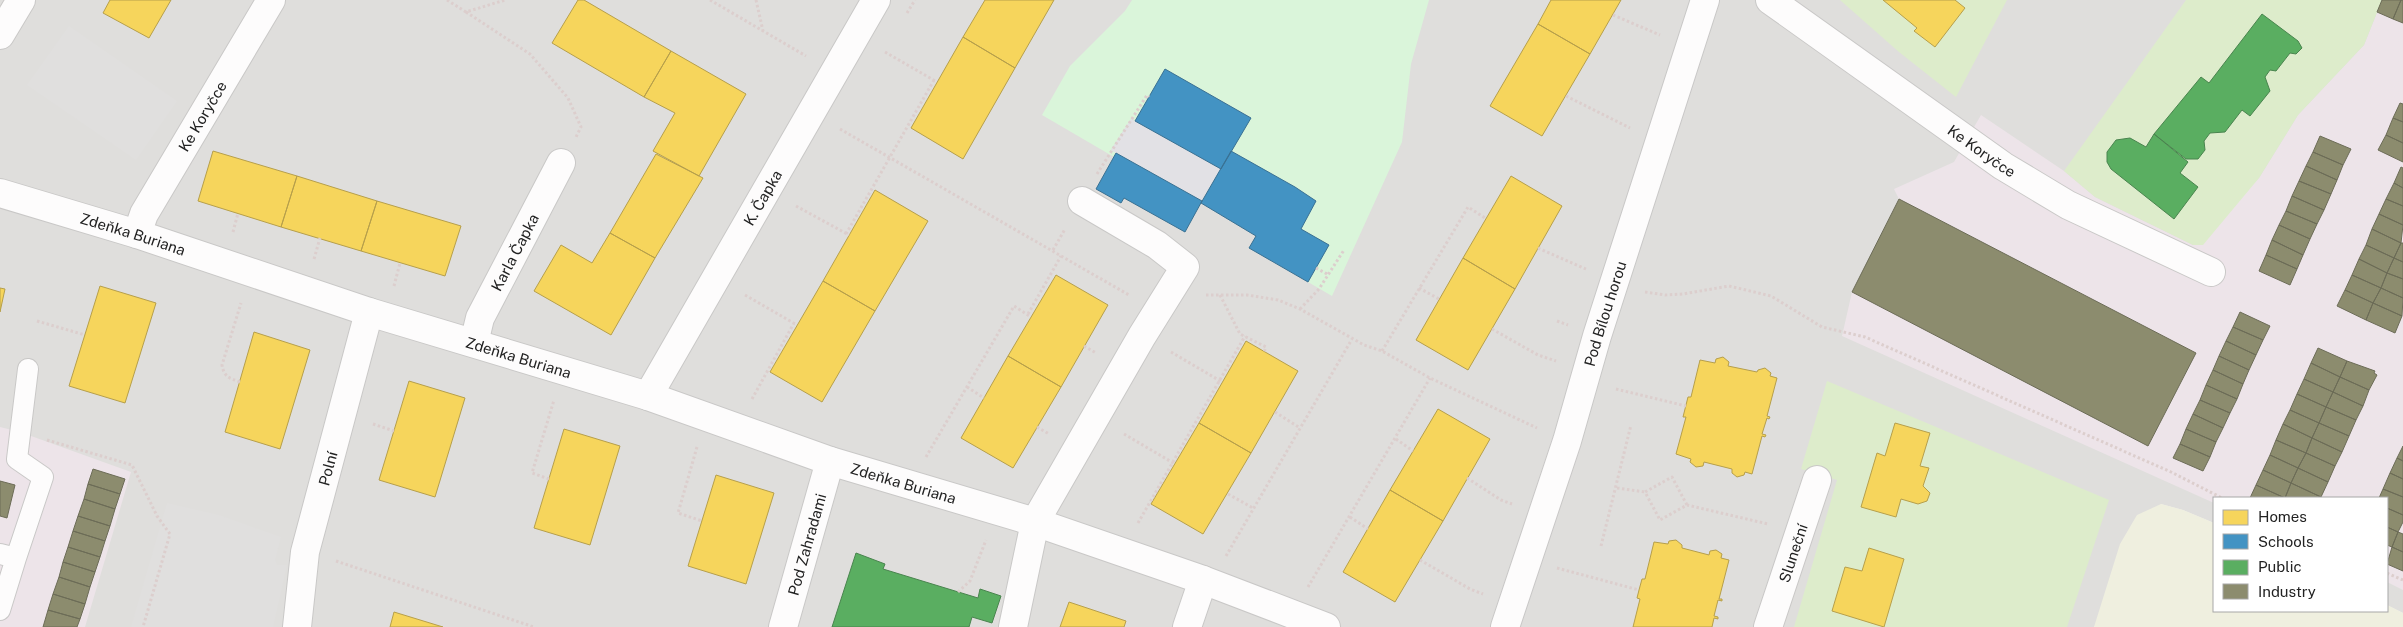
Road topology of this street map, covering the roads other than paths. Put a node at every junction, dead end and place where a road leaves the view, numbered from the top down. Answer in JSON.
{"nodes":[{"id":1,"x":21,"y":0,"type":"edge"},
{"id":2,"x":271,"y":0,"type":"edge"},
{"id":3,"x":876,"y":0,"type":"edge"},
{"id":4,"x":1705,"y":0,"type":"edge"},
{"id":5,"x":1770,"y":0,"type":"edge"},
{"id":6,"x":0,"y":35,"type":"edge"},
{"id":7,"x":561,"y":163,"type":"road end"},
{"id":8,"x":0,"y":193,"type":"edge"},
{"id":9,"x":1082,"y":201,"type":"dead end"},
{"id":10,"x":137,"y":234,"type":"junction"},
{"id":11,"x":2211,"y":272,"type":"dead end"},
{"id":12,"x":369,"y":312,"type":"junction"},
{"id":13,"x":474,"y":342,"type":"junction"},
{"id":14,"x":28,"y":369,"type":"dead end"},
{"id":15,"x":648,"y":396,"type":"junction"},
{"id":16,"x":830,"y":461,"type":"junction"},
{"id":17,"x":1817,"y":480,"type":"dead end"},
{"id":18,"x":1035,"y":522,"type":"junction"},
{"id":19,"x":8,"y":556,"type":"edge"},
{"id":20,"x":1203,"y":580,"type":"junction"},
{"id":21,"x":0,"y":610,"type":"edge"},
{"id":22,"x":1509,"y":616,"type":"edge"},
{"id":23,"x":297,"y":627,"type":"edge"},
{"id":24,"x":783,"y":627,"type":"edge"},
{"id":25,"x":1013,"y":627,"type":"edge"},
{"id":26,"x":1187,"y":627,"type":"edge"},
{"id":27,"x":1326,"y":627,"type":"edge"},
{"id":28,"x":1768,"y":627,"type":"edge"}],
"edges":[{"from":1,"to":6,"type":"street"},
{"from":2,"to":10,"type":"street","name":"Ke Koryčce"},
{"from":3,"to":15,"type":"street","name":"K. Čapka"},
{"from":4,"to":22,"type":"street","name":"Pod Bílou horou"},
{"from":5,"to":11,"type":"street","name":"Ke Koryčce"},
{"from":7,"to":13,"type":"street","name":"Karla Čapka"},
{"from":8,"to":10,"type":"street","name":"Zdeňka Buriana"},
{"from":9,"to":18,"type":"street"},
{"from":10,"to":12,"type":"street","name":"Zdeňka Buriana"},
{"from":12,"to":13,"type":"street","name":"Zdeňka Buriana"},
{"from":12,"to":23,"type":"street","name":"Polní"},
{"from":13,"to":15,"type":"street","name":"Zdeňka Buriana"},
{"from":14,"to":19,"type":"lane"},
{"from":15,"to":16,"type":"street","name":"Zdeňka Buriana"},
{"from":16,"to":18,"type":"street","name":"Zdeňka Buriana"},
{"from":16,"to":24,"type":"street","name":"Pod Zahradami"},
{"from":17,"to":28,"type":"street","name":"Sluneční"},
{"from":18,"to":20,"type":"street","name":"Zdeňka Buriana"},
{"from":18,"to":25,"type":"street"},
{"from":19,"to":21,"type":"lane"},
{"from":20,"to":26,"type":"street"},
{"from":20,"to":27,"type":"street","name":"Zdeňka Buriana"}]}
